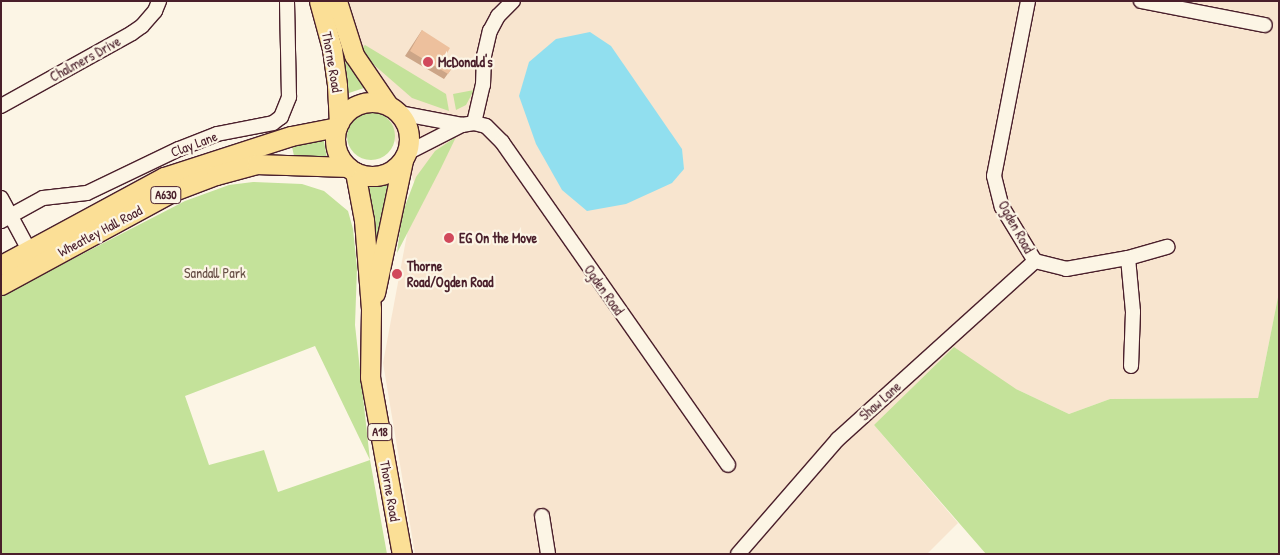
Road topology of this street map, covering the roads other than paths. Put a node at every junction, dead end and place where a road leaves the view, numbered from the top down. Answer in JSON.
{"nodes":[{"id":1,"x":159,"y":1,"type":"edge"},
{"id":2,"x":287,"y":1,"type":"edge"},
{"id":3,"x":319,"y":1,"type":"edge"},
{"id":4,"x":337,"y":1,"type":"edge"},
{"id":5,"x":513,"y":1,"type":"edge"},
{"id":6,"x":1028,"y":1,"type":"edge"},
{"id":7,"x":1141,"y":1,"type":"edge"},
{"id":8,"x":1265,"y":25,"type":"dead end"},
{"id":9,"x":1,"y":106,"type":"edge"},
{"id":10,"x":394,"y":109,"type":"junction"},
{"id":11,"x":468,"y":124,"type":"junction"},
{"id":12,"x":338,"y":125,"type":"junction"},
{"id":13,"x":405,"y":156,"type":"junction"},
{"id":14,"x":351,"y":169,"type":"junction"},
{"id":15,"x":1,"y":198,"type":"edge"},
{"id":16,"x":6,"y":218,"type":"edge"},
{"id":17,"x":1167,"y":247,"type":"dead end"},
{"id":18,"x":30,"y":250,"type":"junction"},
{"id":19,"x":1128,"y":258,"type":"junction"},
{"id":20,"x":1035,"y":261,"type":"junction"},
{"id":21,"x":1,"y":265,"type":"edge"},
{"id":22,"x":1,"y":285,"type":"edge"},
{"id":23,"x":371,"y":309,"type":"junction"},
{"id":24,"x":1131,"y":366,"type":"dead end"},
{"id":25,"x":728,"y":465,"type":"dead end"},
{"id":26,"x":542,"y":516,"type":"dead end"},
{"id":27,"x":402,"y":554,"type":"edge"},
{"id":28,"x":548,"y":554,"type":"edge"},
{"id":29,"x":738,"y":554,"type":"edge"}],
"edges":[{"from":1,"to":9,"type":"street","name":"Chalmers Drive"},
{"from":2,"to":16,"type":"street","name":"Clay Lane"},
{"from":3,"to":12,"type":"highway","name":"Thorne Road"},
{"from":4,"to":10,"type":"highway","name":"Thorne Road"},
{"from":5,"to":11,"type":"street"},
{"from":6,"to":20,"type":"street","name":"Ogden Road"},
{"from":7,"to":8,"type":"street"},
{"from":10,"to":11,"type":"street","name":"Ogden Road"},
{"from":10,"to":12,"type":"highway"},
{"from":10,"to":13,"type":"highway"},
{"from":11,"to":13,"type":"street"},
{"from":11,"to":25,"type":"street","name":"Ogden Road"},
{"from":12,"to":14,"type":"highway"},
{"from":12,"to":18,"type":"highway","name":"Wheatley Hall Road","number":"A630"},
{"from":13,"to":14,"type":"highway"},
{"from":13,"to":23,"type":"highway","name":"Thorne Road","number":"A18"},
{"from":14,"to":22,"type":"highway","name":"Wheatley Hall Road","number":"A630"},
{"from":14,"to":23,"type":"highway","name":"Thorne Road","number":"A18"},
{"from":15,"to":16,"type":"street"},
{"from":16,"to":18,"type":"street"},
{"from":17,"to":19,"type":"street","name":"Ogden Road"},
{"from":18,"to":21,"type":"highway","name":"Wheatley Hall Road","number":"A630"},
{"from":19,"to":20,"type":"street","name":"Ogden Road"},
{"from":19,"to":24,"type":"street"},
{"from":20,"to":29,"type":"street","name":"Shaw Lane"},
{"from":23,"to":27,"type":"highway","name":"Thorne Road","number":"A18"},
{"from":26,"to":28,"type":"street"}]}
